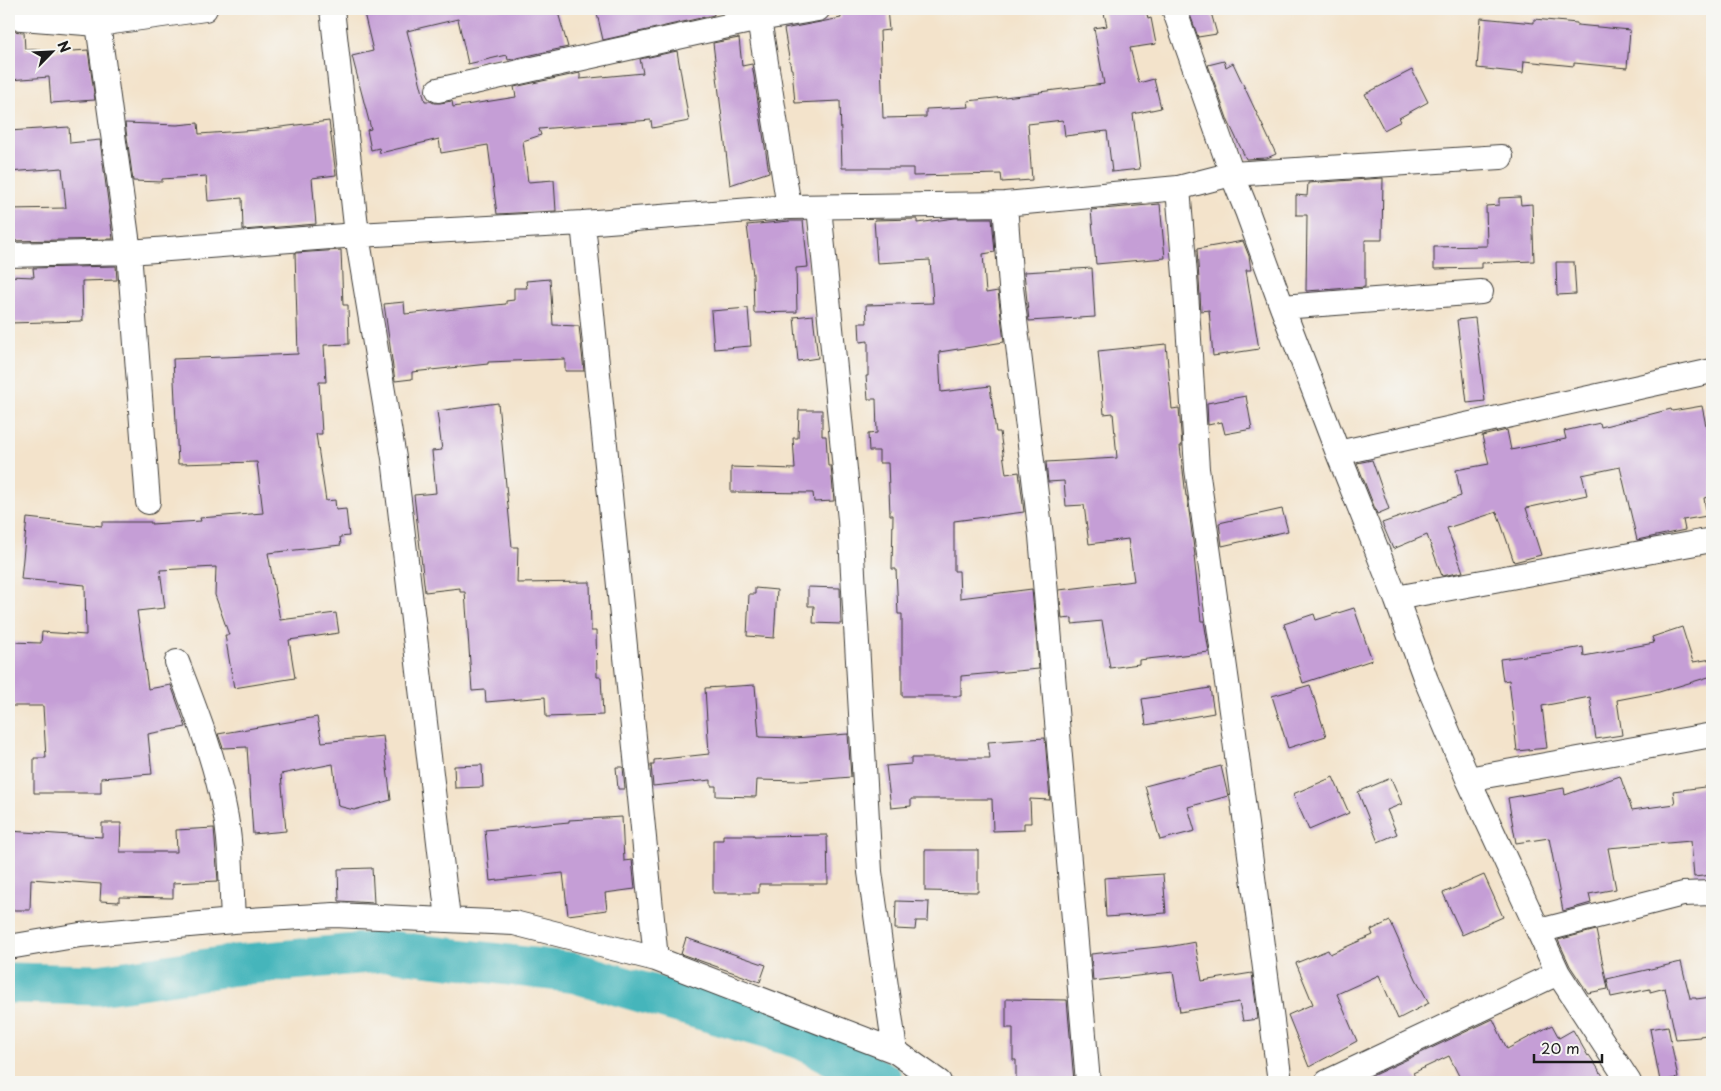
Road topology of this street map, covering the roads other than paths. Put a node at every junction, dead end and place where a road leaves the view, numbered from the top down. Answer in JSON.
{"nodes":[{"id":1,"x":205,"y":9,"type":"edge"},
{"id":2,"x":332,"y":9,"type":"edge"},
{"id":3,"x":818,"y":9,"type":"edge"},
{"id":4,"x":1174,"y":9,"type":"edge"},
{"id":5,"x":9,"y":17,"type":"edge"},
{"id":6,"x":760,"y":19,"type":"junction"},
{"id":7,"x":98,"y":24,"type":"junction"},
{"id":8,"x":438,"y":90,"type":"dead end"},
{"id":9,"x":1501,"y":157,"type":"dead end"},
{"id":10,"x":1232,"y":174,"type":"junction"},
{"id":11,"x":1178,"y":188,"type":"junction"},
{"id":12,"x":1005,"y":204,"type":"junction"},
{"id":13,"x":789,"y":207,"type":"junction"},
{"id":14,"x":820,"y":207,"type":"junction"},
{"id":15,"x":583,"y":223,"type":"junction"},
{"id":16,"x":358,"y":235,"type":"junction"},
{"id":17,"x":130,"y":252,"type":"junction"},
{"id":18,"x":9,"y":255,"type":"edge"},
{"id":19,"x":1481,"y":292,"type":"dead end"},
{"id":20,"x":1282,"y":307,"type":"junction"},
{"id":21,"x":1712,"y":371,"type":"edge"},
{"id":22,"x":1338,"y":453,"type":"junction"},
{"id":23,"x":148,"y":502,"type":"dead end"},
{"id":24,"x":1712,"y":540,"type":"edge"},
{"id":25,"x":1396,"y":598,"type":"junction"},
{"id":26,"x":177,"y":662,"type":"dead end"},
{"id":27,"x":1712,"y":735,"type":"edge"},
{"id":28,"x":1468,"y":779,"type":"junction"},
{"id":29,"x":1712,"y":893,"type":"edge"},
{"id":30,"x":448,"y":919,"type":"junction"},
{"id":31,"x":233,"y":921,"type":"junction"},
{"id":32,"x":1539,"y":931,"type":"junction"},
{"id":33,"x":9,"y":947,"type":"edge"},
{"id":34,"x":656,"y":959,"type":"junction"},
{"id":35,"x":1558,"y":973,"type":"junction"},
{"id":36,"x":895,"y":1050,"type":"junction"},
{"id":37,"x":940,"y":1082,"type":"edge"},
{"id":38,"x":1088,"y":1082,"type":"edge"},
{"id":39,"x":1280,"y":1082,"type":"edge"},
{"id":40,"x":1327,"y":1082,"type":"edge"},
{"id":41,"x":1629,"y":1082,"type":"edge"}],
"edges":[{"from":1,"to":7,"type":"street"},
{"from":2,"to":16,"type":"street"},
{"from":3,"to":6,"type":"street"},
{"from":4,"to":10,"type":"street"},
{"from":5,"to":7,"type":"street"},
{"from":6,"to":8,"type":"street"},
{"from":6,"to":13,"type":"street"},
{"from":7,"to":17,"type":"street"},
{"from":9,"to":10,"type":"street"},
{"from":10,"to":11,"type":"street"},
{"from":10,"to":20,"type":"street"},
{"from":11,"to":12,"type":"street"},
{"from":11,"to":39,"type":"street"},
{"from":12,"to":14,"type":"street"},
{"from":12,"to":38,"type":"street"},
{"from":13,"to":14,"type":"street"},
{"from":13,"to":15,"type":"street"},
{"from":14,"to":36,"type":"street"},
{"from":15,"to":16,"type":"street"},
{"from":15,"to":34,"type":"street"},
{"from":16,"to":17,"type":"street"},
{"from":16,"to":30,"type":"street"},
{"from":17,"to":18,"type":"street"},
{"from":17,"to":23,"type":"street"},
{"from":19,"to":20,"type":"street"},
{"from":20,"to":22,"type":"street"},
{"from":21,"to":22,"type":"street"},
{"from":22,"to":25,"type":"street"},
{"from":24,"to":25,"type":"street"},
{"from":25,"to":28,"type":"street"},
{"from":26,"to":31,"type":"street"},
{"from":27,"to":28,"type":"street"},
{"from":28,"to":32,"type":"street"},
{"from":29,"to":32,"type":"street"},
{"from":30,"to":31,"type":"street"},
{"from":30,"to":34,"type":"street"},
{"from":31,"to":33,"type":"street"},
{"from":32,"to":35,"type":"street"},
{"from":34,"to":36,"type":"street"},
{"from":35,"to":40,"type":"street"},
{"from":35,"to":41,"type":"street"},
{"from":36,"to":37,"type":"street"}]}
